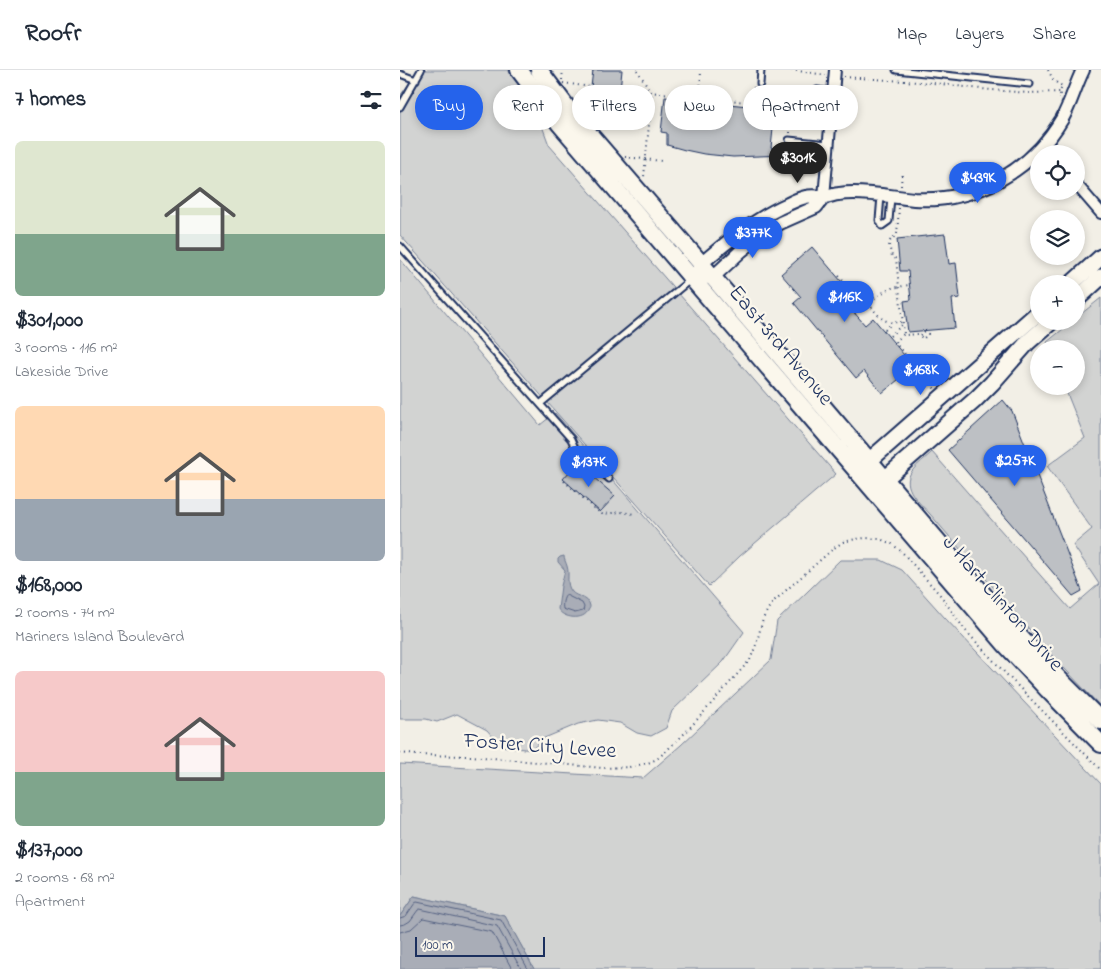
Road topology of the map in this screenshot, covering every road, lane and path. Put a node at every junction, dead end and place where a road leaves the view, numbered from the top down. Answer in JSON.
{"nodes":[{"id":1,"x":422,"y":70,"type":"edge"},
{"id":2,"x":519,"y":70,"type":"edge"},
{"id":3,"x":539,"y":70,"type":"edge"},
{"id":4,"x":563,"y":70,"type":"edge"},
{"id":5,"x":637,"y":70,"type":"edge"},
{"id":6,"x":701,"y":70,"type":"edge"},
{"id":7,"x":761,"y":70,"type":"edge"},
{"id":8,"x":791,"y":70,"type":"edge"},
{"id":9,"x":896,"y":70,"type":"edge"},
{"id":10,"x":1048,"y":70,"type":"edge"},
{"id":11,"x":1083,"y":70,"type":"edge"},
{"id":12,"x":831,"y":72,"type":"edge"},
{"id":13,"x":400,"y":74,"type":"edge"},
{"id":14,"x":844,"y":76,"type":"dead end"},
{"id":15,"x":416,"y":80,"type":"junction"},
{"id":16,"x":760,"y":84,"type":"dead end"},
{"id":17,"x":1030,"y":84,"type":"dead end"},
{"id":18,"x":557,"y":85,"type":"edge"},
{"id":19,"x":558,"y":85,"type":"edge"},
{"id":20,"x":647,"y":85,"type":"edge"},
{"id":21,"x":700,"y":85,"type":"edge"},
{"id":22,"x":832,"y":85,"type":"edge"},
{"id":23,"x":1062,"y":86,"type":"dead end"},
{"id":24,"x":1060,"y":92,"type":"dead end"},
{"id":25,"x":562,"y":94,"type":"edge"},
{"id":26,"x":400,"y":107,"type":"edge"},
{"id":27,"x":648,"y":130,"type":"edge"},
{"id":28,"x":790,"y":130,"type":"edge"},
{"id":29,"x":829,"y":130,"type":"edge"},
{"id":30,"x":789,"y":140,"type":"joint"},
{"id":31,"x":828,"y":144,"type":"junction"},
{"id":32,"x":1048,"y":145,"type":"edge"},
{"id":33,"x":608,"y":156,"type":"junction"},
{"id":34,"x":645,"y":160,"type":"junction"},
{"id":35,"x":1030,"y":160,"type":"edge"},
{"id":36,"x":662,"y":161,"type":"dead end"},
{"id":37,"x":1085,"y":194,"type":"edge"},
{"id":38,"x":642,"y":195,"type":"junction"},
{"id":39,"x":886,"y":196,"type":"junction"},
{"id":40,"x":824,"y":197,"type":"junction"},
{"id":41,"x":1101,"y":212,"type":"edge"},
{"id":42,"x":898,"y":227,"type":"dead end"},
{"id":43,"x":400,"y":246,"type":"edge"},
{"id":44,"x":1101,"y":258,"type":"edge"},
{"id":45,"x":702,"y":264,"type":"junction"},
{"id":46,"x":1081,"y":275,"type":"edge"},
{"id":47,"x":839,"y":276,"type":"dead end"},
{"id":48,"x":713,"y":277,"type":"junction"},
{"id":49,"x":692,"y":278,"type":"junction"},
{"id":50,"x":1101,"y":278,"type":"edge"},
{"id":51,"x":910,"y":285,"type":"dead end"},
{"id":52,"x":899,"y":286,"type":"junction"},
{"id":53,"x":1085,"y":292,"type":"edge"},
{"id":54,"x":868,"y":303,"type":"junction"},
{"id":55,"x":864,"y":306,"type":"junction"},
{"id":56,"x":855,"y":314,"type":"dead end"},
{"id":57,"x":884,"y":320,"type":"junction"},
{"id":58,"x":1030,"y":320,"type":"edge"},
{"id":59,"x":892,"y":323,"type":"junction"},
{"id":60,"x":903,"y":323,"type":"junction"},
{"id":61,"x":880,"y":324,"type":"dead end"},
{"id":62,"x":885,"y":330,"type":"dead end"},
{"id":63,"x":1042,"y":330,"type":"edge"},
{"id":64,"x":904,"y":334,"type":"junction"},
{"id":65,"x":920,"y":335,"type":"dead end"},
{"id":66,"x":890,"y":336,"type":"dead end"},
{"id":67,"x":936,"y":391,"type":"dead end"},
{"id":68,"x":540,"y":404,"type":"junction"},
{"id":69,"x":869,"y":461,"type":"junction"},
{"id":70,"x":860,"y":475,"type":"junction"},
{"id":71,"x":609,"y":479,"type":"dead end"},
{"id":72,"x":564,"y":481,"type":"dead end"},
{"id":73,"x":879,"y":484,"type":"junction"},
{"id":74,"x":635,"y":514,"type":"dead end"},
{"id":75,"x":1101,"y":721,"type":"edge"},
{"id":76,"x":1101,"y":744,"type":"edge"},
{"id":77,"x":400,"y":754,"type":"edge"},
{"id":78,"x":1101,"y":770,"type":"edge"}],
"edges":[{"from":1,"to":15,"type":"lane"},
{"from":2,"to":49,"type":"main road","name":"East 3rd Avenue"},
{"from":3,"to":18,"type":"main road","name":"East 3rd Avenue"},
{"from":4,"to":19,"type":"path"},
{"from":5,"to":20,"type":"path"},
{"from":6,"to":21,"type":"path"},
{"from":7,"to":16,"type":"lane"},
{"from":8,"to":12,"type":"path"},
{"from":9,"to":17,"type":"lane"},
{"from":10,"to":23,"type":"path"},
{"from":11,"to":32,"type":"street"},
{"from":12,"to":22,"type":"street"},
{"from":13,"to":15,"type":"lane"},
{"from":14,"to":24,"type":"path"},
{"from":15,"to":26,"type":"lane"},
{"from":25,"to":33,"type":"main road","name":"East 3rd Avenue"},
{"from":27,"to":34,"type":"path"},
{"from":28,"to":30,"type":"path"},
{"from":29,"to":31,"type":"street"},
{"from":30,"to":31,"type":"lane"},
{"from":31,"to":40,"type":"street"},
{"from":33,"to":34,"type":"path"},
{"from":33,"to":38,"type":"main road","name":"East 3rd Avenue"},
{"from":34,"to":36,"type":"path"},
{"from":34,"to":38,"type":"path"},
{"from":35,"to":39,"type":"street"},
{"from":37,"to":41,"type":"street"},
{"from":38,"to":45,"type":"main road","name":"East 3rd Avenue"},
{"from":39,"to":39,"type":"lane"},
{"from":39,"to":40,"type":"street"},
{"from":40,"to":45,"type":"street"},
{"from":40,"to":48,"type":"street"},
{"from":42,"to":52,"type":"path"},
{"from":43,"to":68,"type":"lane"},
{"from":44,"to":46,"type":"main road"},
{"from":45,"to":48,"type":"main road","name":"East 3rd Avenue"},
{"from":45,"to":49,"type":"street"},
{"from":47,"to":55,"type":"path"},
{"from":48,"to":49,"type":"street"},
{"from":48,"to":69,"type":"main road","name":"East 3rd Avenue"},
{"from":49,"to":68,"type":"lane"},
{"from":49,"to":70,"type":"main road","name":"East 3rd Avenue"},
{"from":50,"to":53,"type":"main road"},
{"from":51,"to":52,"type":"path"},
{"from":52,"to":54,"type":"path"},
{"from":52,"to":60,"type":"path"},
{"from":54,"to":55,"type":"path"},
{"from":54,"to":57,"type":"path"},
{"from":55,"to":56,"type":"path"},
{"from":57,"to":59,"type":"path"},
{"from":57,"to":61,"type":"path"},
{"from":58,"to":69,"type":"main road"},
{"from":59,"to":60,"type":"path"},
{"from":59,"to":62,"type":"path"},
{"from":60,"to":64,"type":"path"},
{"from":60,"to":66,"type":"path"},
{"from":63,"to":73,"type":"main road"},
{"from":64,"to":65,"type":"path"},
{"from":64,"to":67,"type":"path"},
{"from":68,"to":71,"type":"lane"},
{"from":69,"to":70,"type":"main road"},
{"from":69,"to":73,"type":"main road","name":"East 3rd Avenue"},
{"from":70,"to":73,"type":"main road","name":"East 3rd Avenue"},
{"from":72,"to":74,"type":"path"},
{"from":73,"to":75,"type":"main road","name":"J Hart Clinton Drive"},
{"from":73,"to":76,"type":"main road","name":"J Hart Clinton Drive"},
{"from":77,"to":78,"type":"path","name":"Foster City Levee"}]}
